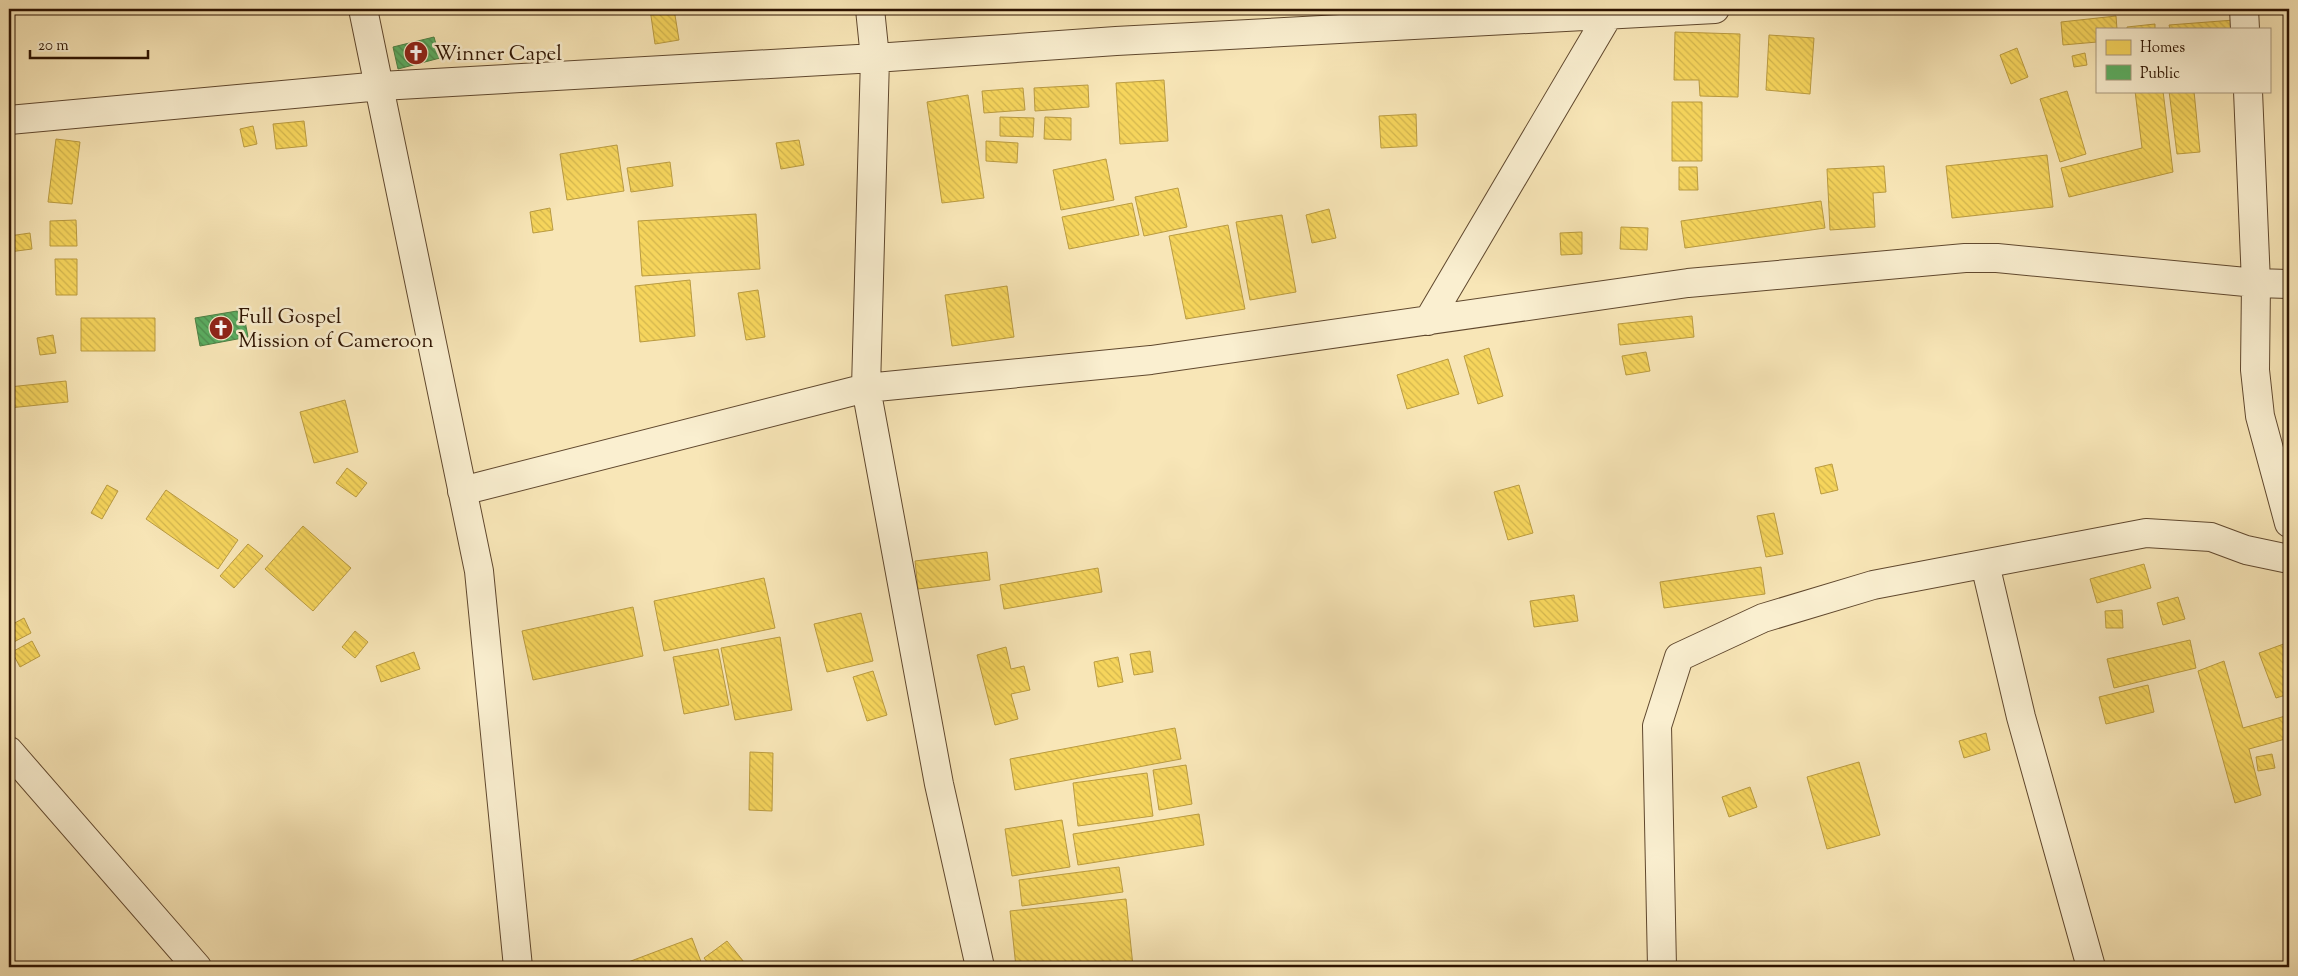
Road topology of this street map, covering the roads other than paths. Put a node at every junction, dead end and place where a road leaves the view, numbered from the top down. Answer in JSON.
{"nodes":[{"id":1,"x":363,"y":9,"type":"edge"},
{"id":2,"x":870,"y":9,"type":"edge"},
{"id":3,"x":1714,"y":9,"type":"edge"},
{"id":4,"x":2244,"y":9,"type":"edge"},
{"id":5,"x":1610,"y":12,"type":"edge"},
{"id":6,"x":2245,"y":28,"type":"edge"},
{"id":7,"x":875,"y":58,"type":"junction"},
{"id":8,"x":381,"y":86,"type":"junction"},
{"id":9,"x":2248,"y":92,"type":"edge"},
{"id":10,"x":9,"y":120,"type":"edge"},
{"id":11,"x":2256,"y":283,"type":"junction"},
{"id":12,"x":2289,"y":284,"type":"edge"},
{"id":13,"x":1428,"y":321,"type":"junction"},
{"id":14,"x":866,"y":388,"type":"junction"},
{"id":15,"x":462,"y":491,"type":"junction"},
{"id":16,"x":2289,"y":523,"type":"edge"},
{"id":17,"x":2289,"y":559,"type":"edge"},
{"id":18,"x":1985,"y":564,"type":"junction"},
{"id":19,"x":9,"y":751,"type":"edge"},
{"id":20,"x":196,"y":967,"type":"edge"},
{"id":21,"x":518,"y":967,"type":"edge"},
{"id":22,"x":980,"y":967,"type":"edge"},
{"id":23,"x":1662,"y":967,"type":"edge"},
{"id":24,"x":2091,"y":967,"type":"edge"}],
"edges":[{"from":1,"to":8,"type":"street"},
{"from":2,"to":7,"type":"street"},
{"from":3,"to":5,"type":"street"},
{"from":4,"to":6,"type":"street"},
{"from":5,"to":7,"type":"street"},
{"from":5,"to":13,"type":"street"},
{"from":7,"to":8,"type":"street"},
{"from":7,"to":14,"type":"street"},
{"from":8,"to":10,"type":"street"},
{"from":8,"to":15,"type":"street"},
{"from":9,"to":11,"type":"street"},
{"from":11,"to":12,"type":"street"},
{"from":11,"to":13,"type":"street"},
{"from":11,"to":16,"type":"street"},
{"from":13,"to":14,"type":"street"},
{"from":14,"to":15,"type":"street"},
{"from":14,"to":22,"type":"street"},
{"from":15,"to":21,"type":"street"},
{"from":17,"to":18,"type":"street"},
{"from":18,"to":23,"type":"street"},
{"from":18,"to":24,"type":"street"},
{"from":19,"to":20,"type":"street"}]}
